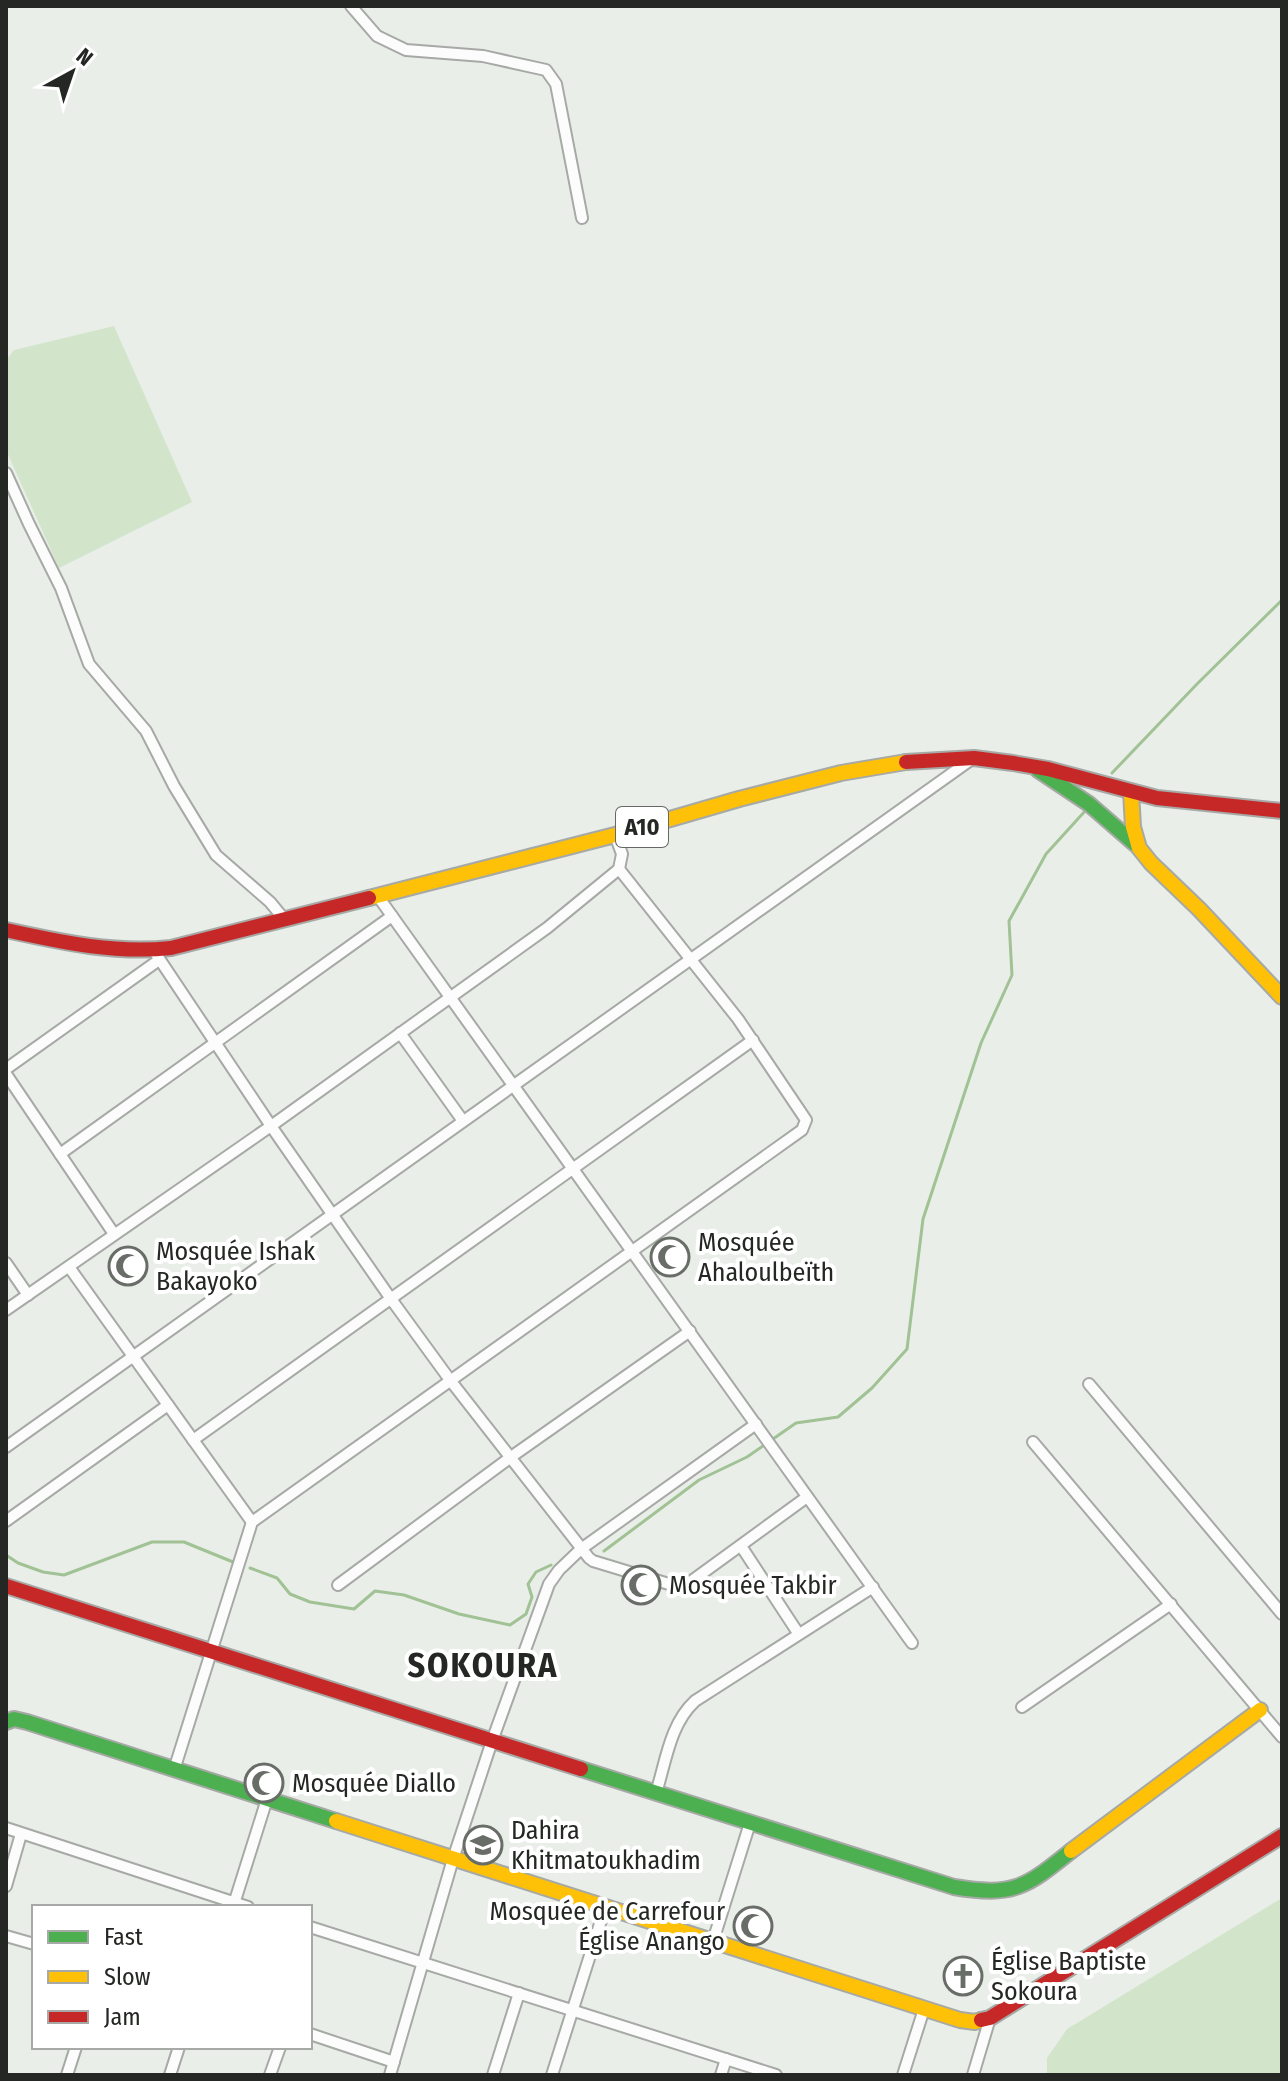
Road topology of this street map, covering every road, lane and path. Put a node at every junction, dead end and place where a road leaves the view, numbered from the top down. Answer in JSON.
{"nodes":[{"id":1,"x":351,"y":6,"type":"edge"},
{"id":2,"x":582,"y":218,"type":"dead end"},
{"id":3,"x":6,"y":473,"type":"edge"},
{"id":4,"x":974,"y":758,"type":"junction"},
{"id":5,"x":1033,"y":766,"type":"junction"},
{"id":6,"x":1131,"y":792,"type":"junction"},
{"id":7,"x":1282,"y":811,"type":"edge"},
{"id":8,"x":615,"y":835,"type":"junction"},
{"id":9,"x":1139,"y":848,"type":"junction"},
{"id":10,"x":619,"y":869,"type":"junction"},
{"id":11,"x":377,"y":895,"type":"junction"},
{"id":12,"x":392,"y":916,"type":"junction"},
{"id":13,"x":284,"y":919,"type":"junction"},
{"id":14,"x":6,"y":930,"type":"edge"},
{"id":15,"x":156,"y":956,"type":"junction"},
{"id":16,"x":691,"y":959,"type":"junction"},
{"id":17,"x":450,"y":997,"type":"junction"},
{"id":18,"x":1282,"y":997,"type":"edge"},
{"id":19,"x":400,"y":1033,"type":"junction"},
{"id":20,"x":753,"y":1040,"type":"junction"},
{"id":21,"x":215,"y":1043,"type":"junction"},
{"id":22,"x":6,"y":1071,"type":"edge"},
{"id":23,"x":514,"y":1086,"type":"junction"},
{"id":24,"x":463,"y":1121,"type":"junction"},
{"id":25,"x":271,"y":1126,"type":"junction"},
{"id":26,"x":60,"y":1154,"type":"junction"},
{"id":27,"x":574,"y":1170,"type":"junction"},
{"id":28,"x":333,"y":1215,"type":"junction"},
{"id":29,"x":114,"y":1234,"type":"junction"},
{"id":30,"x":632,"y":1251,"type":"junction"},
{"id":31,"x":6,"y":1263,"type":"edge"},
{"id":32,"x":69,"y":1267,"type":"junction"},
{"id":33,"x":28,"y":1295,"type":"junction"},
{"id":34,"x":391,"y":1299,"type":"junction"},
{"id":35,"x":6,"y":1310,"type":"edge"},
{"id":36,"x":690,"y":1331,"type":"junction"},
{"id":37,"x":133,"y":1356,"type":"junction"},
{"id":38,"x":450,"y":1380,"type":"junction"},
{"id":39,"x":1089,"y":1384,"type":"dead end"},
{"id":40,"x":168,"y":1405,"type":"junction"},
{"id":41,"x":756,"y":1424,"type":"junction"},
{"id":42,"x":193,"y":1440,"type":"junction"},
{"id":43,"x":1033,"y":1442,"type":"dead end"},
{"id":44,"x":6,"y":1447,"type":"edge"},
{"id":45,"x":511,"y":1457,"type":"junction"},
{"id":46,"x":807,"y":1497,"type":"junction"},
{"id":47,"x":6,"y":1521,"type":"edge"},
{"id":48,"x":252,"y":1522,"type":"junction"},
{"id":49,"x":741,"y":1546,"type":"junction"},
{"id":50,"x":581,"y":1549,"type":"junction"},
{"id":51,"x":338,"y":1585,"type":"dead end"},
{"id":52,"x":6,"y":1586,"type":"edge"},
{"id":53,"x":873,"y":1587,"type":"junction"},
{"id":54,"x":1171,"y":1604,"type":"junction"},
{"id":55,"x":1282,"y":1614,"type":"edge"},
{"id":56,"x":798,"y":1633,"type":"junction"},
{"id":57,"x":912,"y":1643,"type":"dead end"},
{"id":58,"x":212,"y":1653,"type":"junction"},
{"id":59,"x":1022,"y":1707,"type":"dead end"},
{"id":60,"x":1260,"y":1710,"type":"junction"},
{"id":61,"x":6,"y":1722,"type":"edge"},
{"id":62,"x":1282,"y":1737,"type":"edge"},
{"id":63,"x":492,"y":1741,"type":"junction"},
{"id":64,"x":174,"y":1770,"type":"junction"},
{"id":65,"x":656,"y":1793,"type":"junction"},
{"id":66,"x":267,"y":1799,"type":"junction"},
{"id":67,"x":750,"y":1823,"type":"junction"},
{"id":68,"x":6,"y":1828,"type":"edge"},
{"id":69,"x":21,"y":1834,"type":"junction"},
{"id":70,"x":1282,"y":1836,"type":"edge"},
{"id":71,"x":453,"y":1859,"type":"junction"},
{"id":72,"x":6,"y":1886,"type":"edge"},
{"id":73,"x":234,"y":1905,"type":"edge"},
{"id":74,"x":605,"y":1908,"type":"junction"},
{"id":75,"x":312,"y":1928,"type":"edge"},
{"id":76,"x":6,"y":1936,"type":"edge"},
{"id":77,"x":713,"y":1941,"type":"junction"},
{"id":78,"x":32,"y":1943,"type":"edge"},
{"id":79,"x":423,"y":1963,"type":"junction"},
{"id":80,"x":519,"y":1993,"type":"junction"},
{"id":81,"x":924,"y":2009,"type":"junction"},
{"id":82,"x":572,"y":2010,"type":"junction"},
{"id":83,"x":990,"y":2018,"type":"junction"},
{"id":84,"x":312,"y":2035,"type":"edge"},
{"id":85,"x":75,"y":2049,"type":"edge"},
{"id":86,"x":178,"y":2049,"type":"edge"},
{"id":87,"x":279,"y":2049,"type":"edge"},
{"id":88,"x":726,"y":2059,"type":"junction"},
{"id":89,"x":394,"y":2062,"type":"junction"},
{"id":90,"x":67,"y":2075,"type":"edge"},
{"id":91,"x":170,"y":2075,"type":"edge"},
{"id":92,"x":270,"y":2075,"type":"edge"},
{"id":93,"x":390,"y":2075,"type":"edge"},
{"id":94,"x":493,"y":2075,"type":"edge"},
{"id":95,"x":552,"y":2075,"type":"edge"},
{"id":96,"x":721,"y":2075,"type":"edge"},
{"id":97,"x":776,"y":2075,"type":"edge"},
{"id":98,"x":903,"y":2075,"type":"edge"},
{"id":99,"x":973,"y":2075,"type":"edge"}],
"edges":[{"from":1,"to":2,"type":"street"},
{"from":3,"to":13,"type":"street"},
{"from":4,"to":5,"type":"street","number":"A10"},
{"from":4,"to":8,"type":"street","number":"A10"},
{"from":4,"to":16,"type":"street"},
{"from":5,"to":6,"type":"street","number":"A10"},
{"from":5,"to":9,"type":"street"},
{"from":6,"to":7,"type":"street","number":"A10"},
{"from":6,"to":9,"type":"street"},
{"from":8,"to":10,"type":"street"},
{"from":8,"to":11,"type":"street","number":"A10"},
{"from":9,"to":18,"type":"street"},
{"from":10,"to":16,"type":"street"},
{"from":10,"to":17,"type":"street"},
{"from":11,"to":12,"type":"street"},
{"from":11,"to":13,"type":"street","number":"A10"},
{"from":12,"to":17,"type":"street"},
{"from":12,"to":21,"type":"street"},
{"from":13,"to":15,"type":"street","number":"A10"},
{"from":14,"to":15,"type":"street","number":"A10"},
{"from":15,"to":21,"type":"street"},
{"from":15,"to":22,"type":"street"},
{"from":16,"to":20,"type":"street"},
{"from":16,"to":23,"type":"street"},
{"from":17,"to":19,"type":"street"},
{"from":17,"to":23,"type":"street"},
{"from":19,"to":24,"type":"street"},
{"from":19,"to":25,"type":"street"},
{"from":20,"to":27,"type":"street"},
{"from":20,"to":30,"type":"street"},
{"from":21,"to":25,"type":"street"},
{"from":21,"to":26,"type":"street"},
{"from":22,"to":26,"type":"street"},
{"from":23,"to":24,"type":"street"},
{"from":23,"to":27,"type":"street"},
{"from":24,"to":28,"type":"street"},
{"from":25,"to":28,"type":"street"},
{"from":25,"to":29,"type":"street"},
{"from":26,"to":29,"type":"street"},
{"from":27,"to":30,"type":"street"},
{"from":27,"to":34,"type":"street"},
{"from":28,"to":34,"type":"street"},
{"from":28,"to":37,"type":"street"},
{"from":29,"to":32,"type":"street"},
{"from":30,"to":36,"type":"street"},
{"from":30,"to":38,"type":"street"},
{"from":31,"to":33,"type":"street"},
{"from":32,"to":33,"type":"street"},
{"from":32,"to":37,"type":"street"},
{"from":33,"to":35,"type":"street"},
{"from":34,"to":38,"type":"street"},
{"from":34,"to":42,"type":"street"},
{"from":36,"to":41,"type":"street"},
{"from":36,"to":45,"type":"street"},
{"from":37,"to":40,"type":"street"},
{"from":37,"to":44,"type":"street"},
{"from":38,"to":45,"type":"street"},
{"from":38,"to":48,"type":"street"},
{"from":39,"to":55,"type":"street"},
{"from":40,"to":42,"type":"street"},
{"from":40,"to":47,"type":"street"},
{"from":41,"to":46,"type":"street"},
{"from":41,"to":50,"type":"street"},
{"from":42,"to":48,"type":"street"},
{"from":43,"to":54,"type":"street"},
{"from":45,"to":50,"type":"street"},
{"from":45,"to":51,"type":"street"},
{"from":46,"to":49,"type":"street"},
{"from":46,"to":53,"type":"street"},
{"from":48,"to":58,"type":"street"},
{"from":49,"to":50,"type":"street"},
{"from":49,"to":56,"type":"street"},
{"from":50,"to":63,"type":"street"},
{"from":52,"to":58,"type":"street"},
{"from":53,"to":56,"type":"street"},
{"from":53,"to":57,"type":"street"},
{"from":54,"to":59,"type":"street"},
{"from":54,"to":60,"type":"street"},
{"from":56,"to":65,"type":"street"},
{"from":58,"to":63,"type":"street"},
{"from":58,"to":64,"type":"street"},
{"from":60,"to":62,"type":"street"},
{"from":60,"to":67,"type":"street"},
{"from":61,"to":64,"type":"street"},
{"from":63,"to":65,"type":"street"},
{"from":63,"to":71,"type":"street"},
{"from":64,"to":66,"type":"street"},
{"from":65,"to":67,"type":"street"},
{"from":66,"to":71,"type":"street"},
{"from":66,"to":73,"type":"street"},
{"from":67,"to":77,"type":"street"},
{"from":68,"to":69,"type":"street"},
{"from":69,"to":72,"type":"street"},
{"from":69,"to":73,"type":"street"},
{"from":70,"to":83,"type":"street"},
{"from":71,"to":74,"type":"street"},
{"from":71,"to":79,"type":"street"},
{"from":74,"to":77,"type":"street"},
{"from":74,"to":82,"type":"street"},
{"from":75,"to":79,"type":"street"},
{"from":76,"to":78,"type":"street"},
{"from":77,"to":81,"type":"street"},
{"from":79,"to":80,"type":"street"},
{"from":79,"to":89,"type":"street"},
{"from":80,"to":82,"type":"street"},
{"from":80,"to":94,"type":"street"},
{"from":81,"to":83,"type":"street"},
{"from":81,"to":98,"type":"street"},
{"from":82,"to":88,"type":"street"},
{"from":82,"to":95,"type":"street"},
{"from":83,"to":99,"type":"street"},
{"from":84,"to":89,"type":"street"},
{"from":85,"to":90,"type":"street"},
{"from":86,"to":91,"type":"street"},
{"from":87,"to":92,"type":"street"},
{"from":88,"to":96,"type":"street"},
{"from":88,"to":97,"type":"street"},
{"from":89,"to":93,"type":"street"}]}
